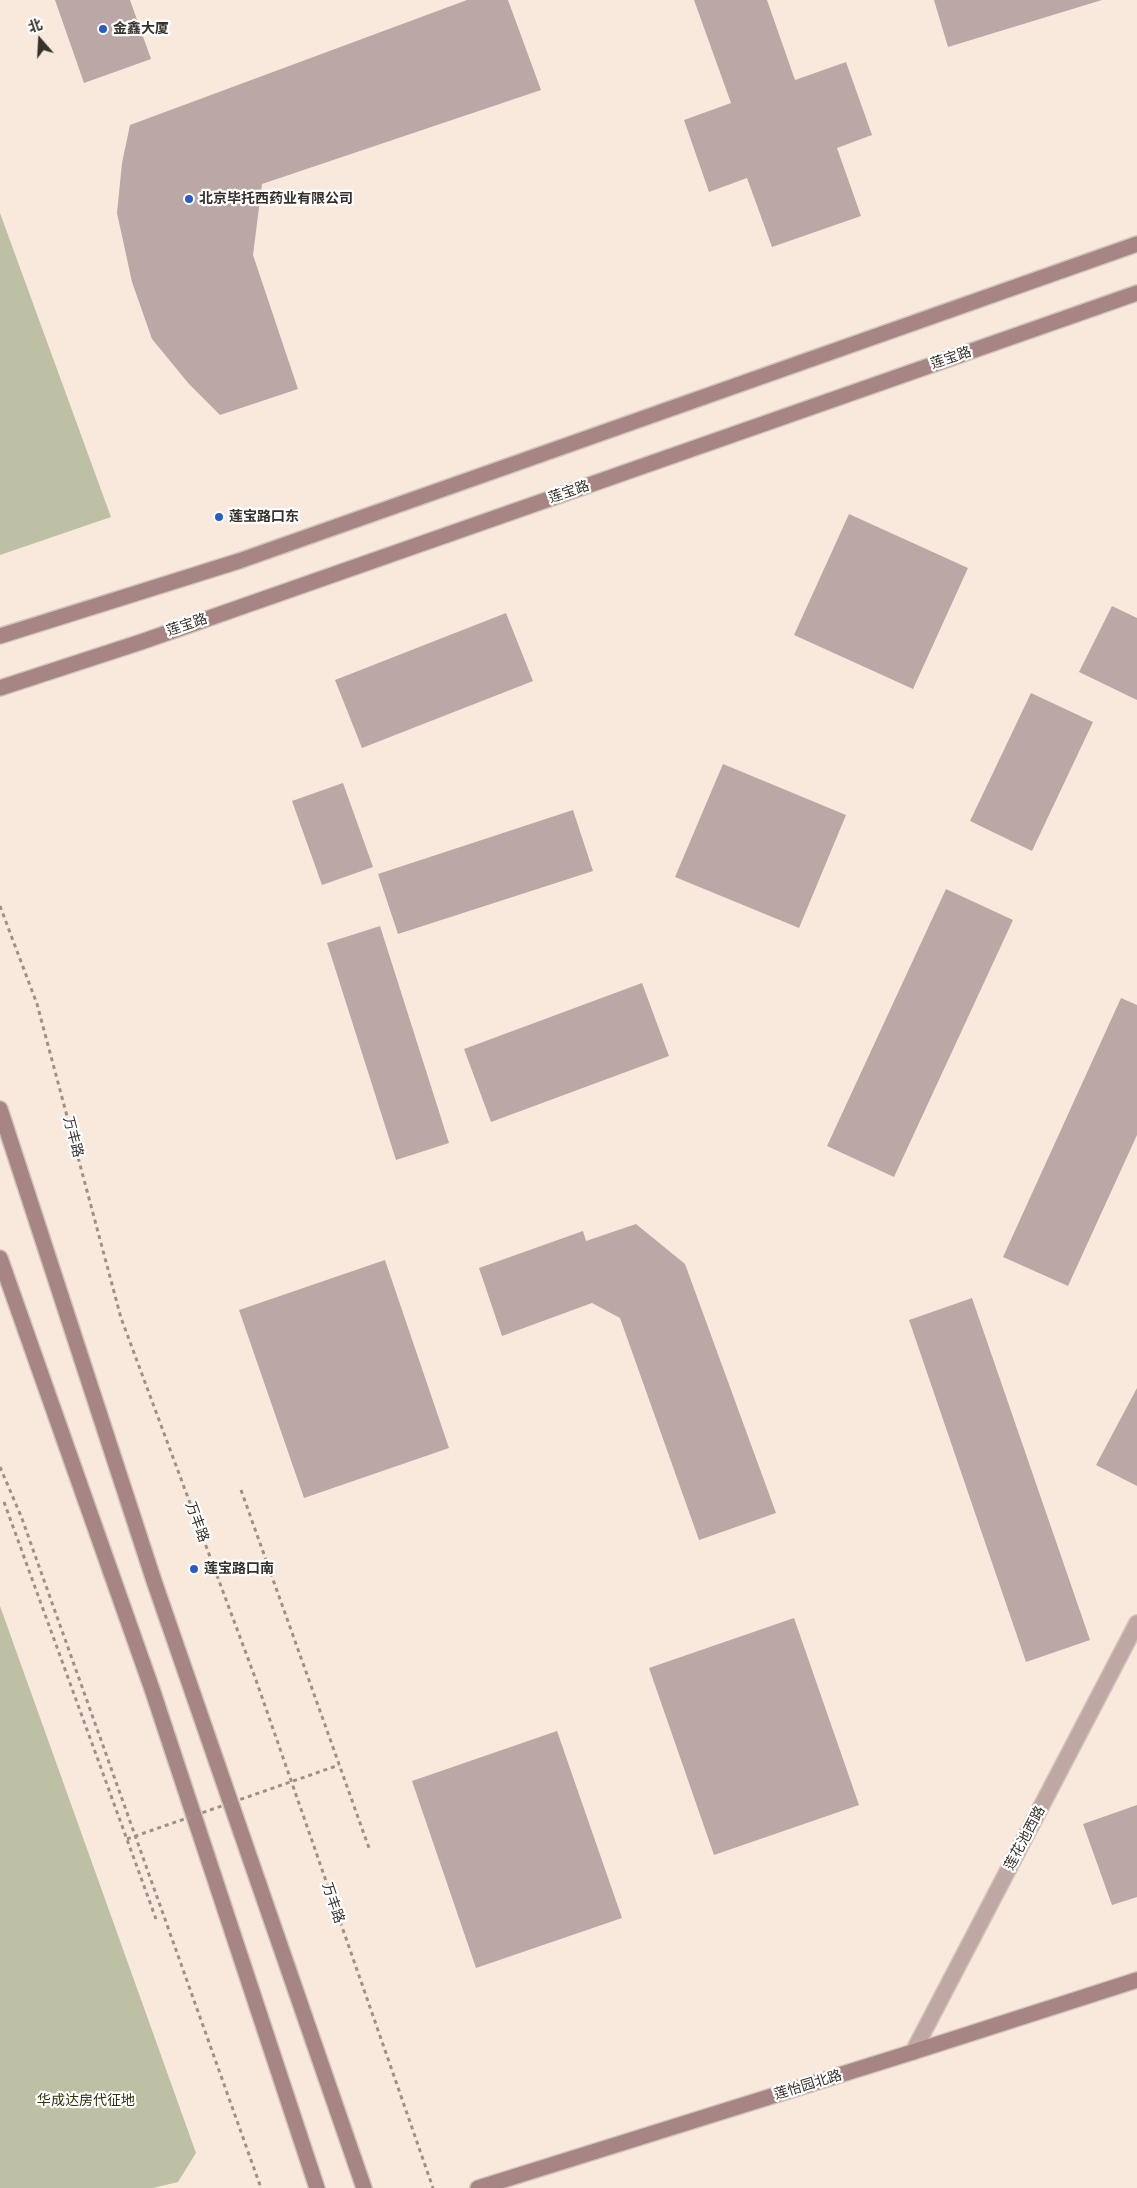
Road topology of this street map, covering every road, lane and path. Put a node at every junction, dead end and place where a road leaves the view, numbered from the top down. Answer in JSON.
{"nodes":[{"id":1,"x":1137,"y":244,"type":"edge"},
{"id":2,"x":1137,"y":293,"type":"edge"},
{"id":3,"x":0,"y":636,"type":"edge"},
{"id":4,"x":0,"y":688,"type":"edge"},
{"id":5,"x":0,"y":906,"type":"edge"},
{"id":6,"x":0,"y":1110,"type":"edge"},
{"id":7,"x":0,"y":1258,"type":"edge"},
{"id":8,"x":0,"y":1467,"type":"edge"},
{"id":9,"x":241,"y":1490,"type":"dead end"},
{"id":10,"x":4,"y":1502,"type":"dead end"},
{"id":11,"x":1137,"y":1623,"type":"edge"},
{"id":12,"x":339,"y":1765,"type":"junction"},
{"id":13,"x":127,"y":1839,"type":"junction"},
{"id":14,"x":368,"y":1848,"type":"dead end"},
{"id":15,"x":156,"y":1919,"type":"dead end"},
{"id":16,"x":1137,"y":1980,"type":"edge"},
{"id":17,"x":913,"y":2052,"type":"junction"},
{"id":18,"x":498,"y":2184,"type":"edge"},
{"id":19,"x":261,"y":2188,"type":"edge"},
{"id":20,"x":317,"y":2188,"type":"edge"},
{"id":21,"x":364,"y":2188,"type":"edge"},
{"id":22,"x":433,"y":2188,"type":"edge"},
{"id":23,"x":478,"y":2188,"type":"edge"}],
"edges":[{"from":1,"to":3,"type":"main road"},
{"from":2,"to":4,"type":"main road","name":"莲宝路"},
{"from":5,"to":22,"type":"path","name":"万丰路"},
{"from":6,"to":21,"type":"main road"},
{"from":7,"to":20,"type":"main road"},
{"from":8,"to":19,"type":"path"},
{"from":9,"to":12,"type":"path"},
{"from":10,"to":13,"type":"path"},
{"from":11,"to":17,"type":"street","name":"莲花池西路"},
{"from":12,"to":13,"type":"path","bridge":true},
{"from":12,"to":14,"type":"path"},
{"from":13,"to":15,"type":"path"},
{"from":16,"to":17,"type":"main road","name":"莲怡园北路"},
{"from":17,"to":18,"type":"main road","name":"莲怡园北路"},
{"from":18,"to":23,"type":"main road","name":"莲怡园北路"}]}
